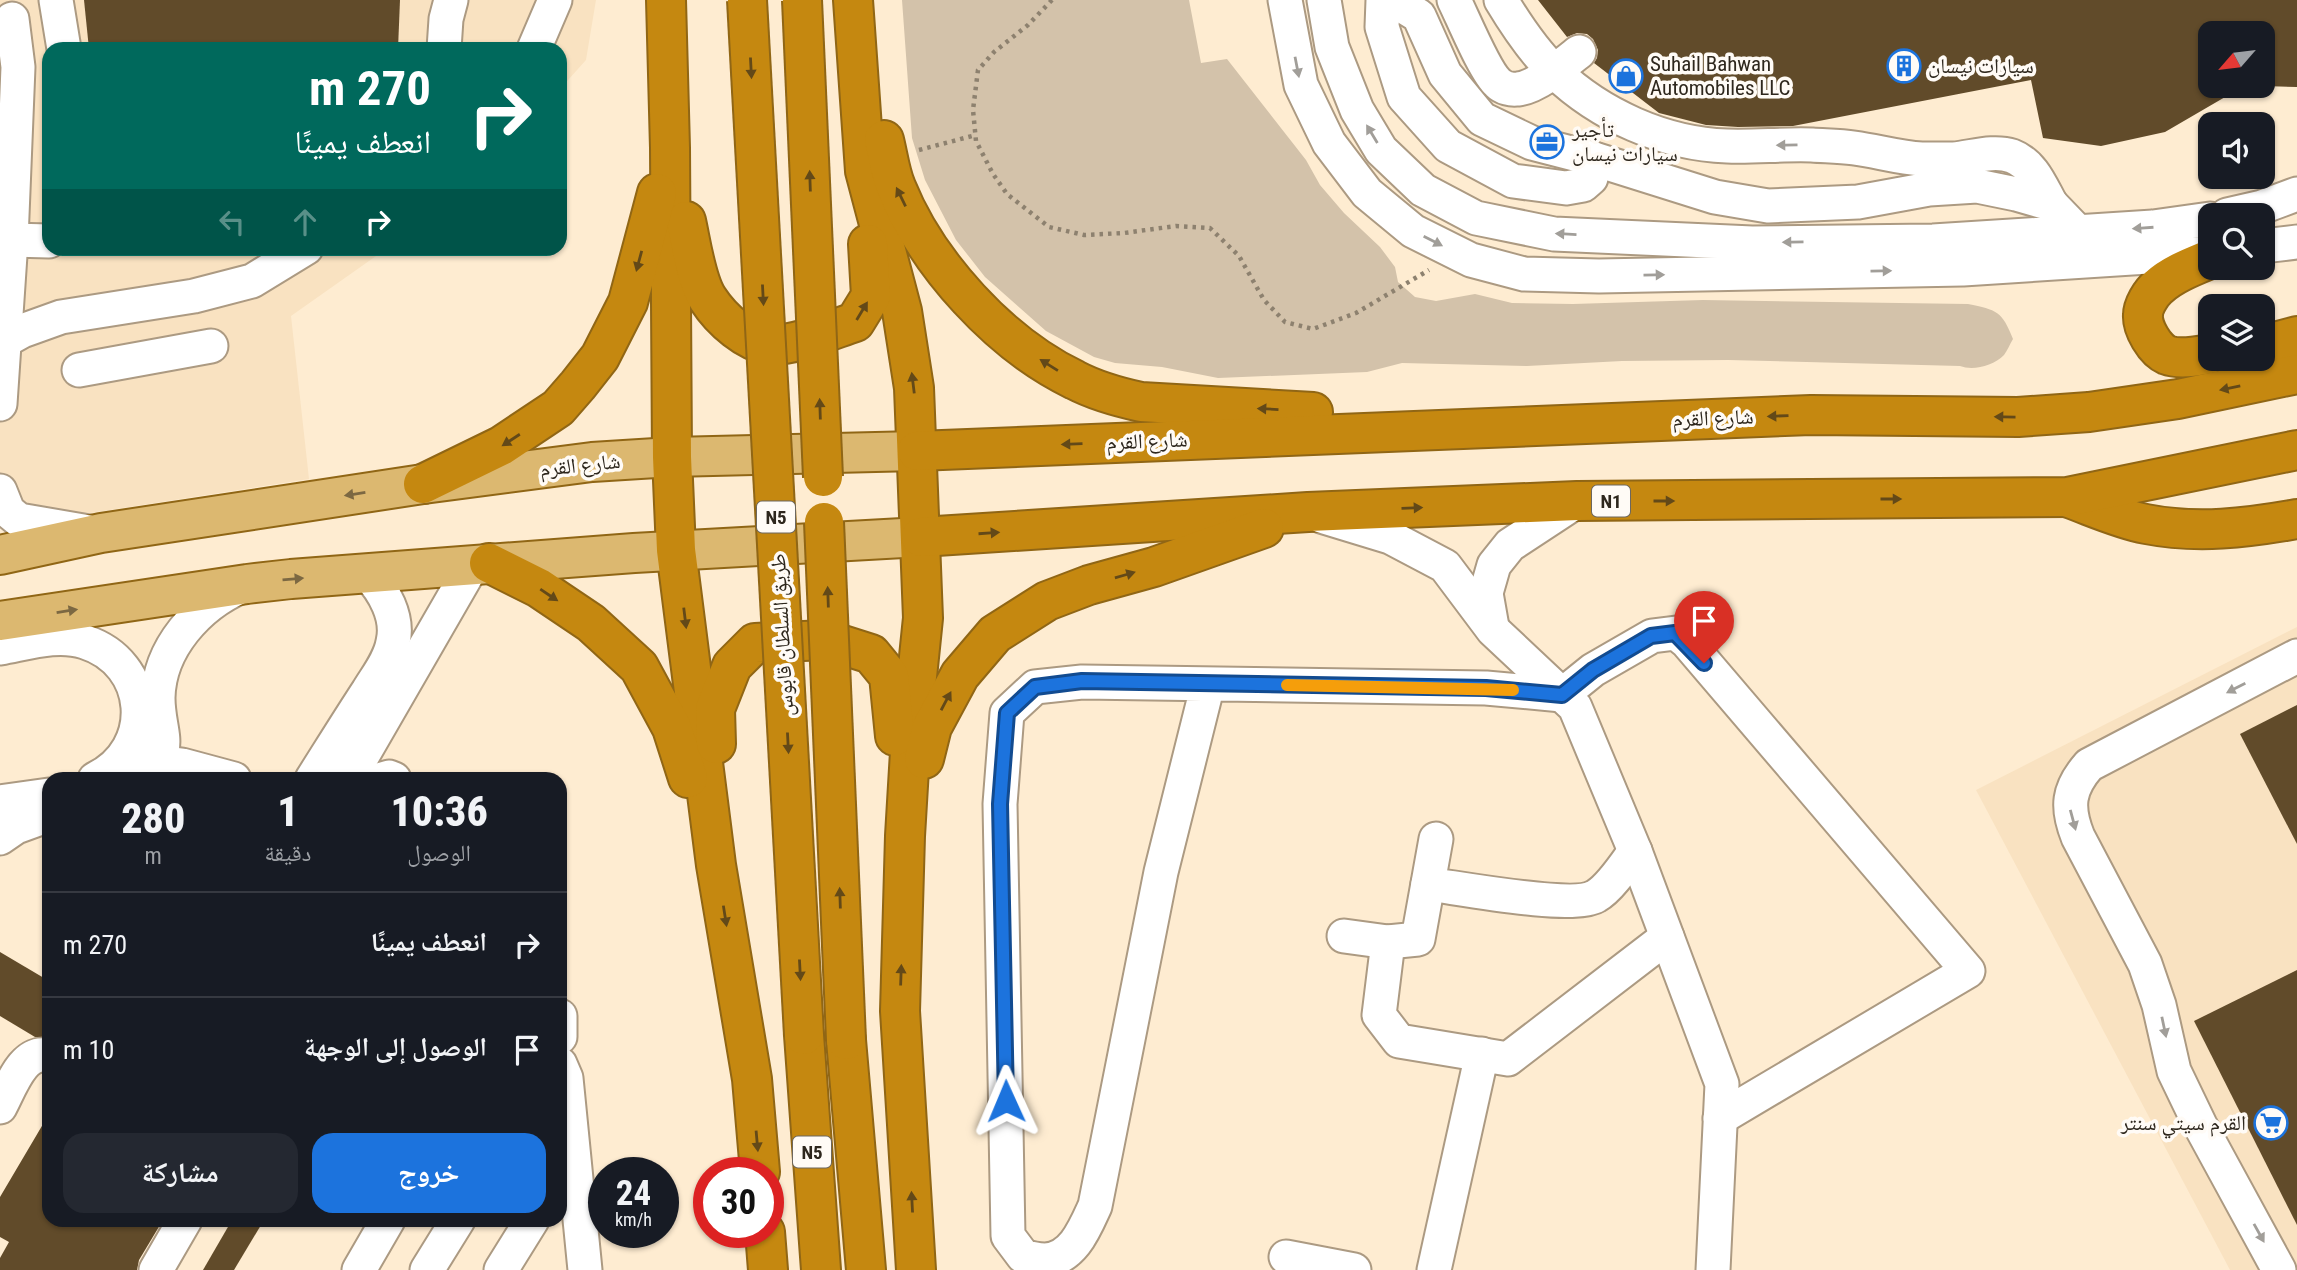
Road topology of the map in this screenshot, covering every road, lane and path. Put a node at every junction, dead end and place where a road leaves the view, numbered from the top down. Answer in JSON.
{"nodes":[{"id":1,"x":56,"y":0,"type":"edge"},
{"id":2,"x":452,"y":0,"type":"edge"},
{"id":3,"x":555,"y":0,"type":"edge"},
{"id":4,"x":666,"y":0,"type":"edge"},
{"id":5,"x":747,"y":0,"type":"edge"},
{"id":6,"x":802,"y":0,"type":"edge"},
{"id":7,"x":853,"y":0,"type":"edge"},
{"id":8,"x":864,"y":0,"type":"edge"},
{"id":9,"x":1052,"y":0,"type":"edge"},
{"id":10,"x":1285,"y":0,"type":"edge"},
{"id":11,"x":1324,"y":0,"type":"edge"},
{"id":12,"x":1383,"y":0,"type":"edge"},
{"id":13,"x":1393,"y":0,"type":"edge"},
{"id":14,"x":1454,"y":0,"type":"edge"},
{"id":15,"x":1501,"y":0,"type":"edge"},
{"id":16,"x":13,"y":9,"type":"edge"},
{"id":17,"x":63,"y":42,"type":"edge"},
{"id":18,"x":444,"y":42,"type":"edge"},
{"id":19,"x":537,"y":42,"type":"edge"},
{"id":20,"x":1566,"y":62,"type":"junction"},
{"id":21,"x":0,"y":78,"type":"edge"},
{"id":22,"x":976,"y":135,"type":"junction"},
{"id":23,"x":670,"y":148,"type":"junction"},
{"id":24,"x":1594,"y":159,"type":"junction"},
{"id":25,"x":877,"y":165,"type":"junction"},
{"id":26,"x":2297,"y":194,"type":"edge"},
{"id":27,"x":2273,"y":203,"type":"edge"},
{"id":28,"x":2051,"y":204,"type":"junction"},
{"id":29,"x":2198,"y":221,"type":"edge"},
{"id":30,"x":2078,"y":232,"type":"junction"},
{"id":31,"x":2297,"y":242,"type":"edge"},
{"id":32,"x":42,"y":244,"type":"edge"},
{"id":33,"x":2275,"y":245,"type":"edge"},
{"id":34,"x":1457,"y":253,"type":"junction"},
{"id":35,"x":2198,"y":254,"type":"edge"},
{"id":36,"x":10,"y":255,"type":"junction"},
{"id":37,"x":283,"y":256,"type":"edge"},
{"id":38,"x":2198,"y":264,"type":"edge"},
{"id":39,"x":61,"y":317,"type":"junction"},
{"id":40,"x":2297,"y":336,"type":"edge"},
{"id":41,"x":4,"y":341,"type":"junction"},
{"id":42,"x":2275,"y":342,"type":"edge"},
{"id":43,"x":211,"y":346,"type":"dead end"},
{"id":44,"x":2198,"y":356,"type":"edge"},
{"id":45,"x":79,"y":369,"type":"dead end"},
{"id":46,"x":2297,"y":374,"type":"edge"},
{"id":47,"x":0,"y":404,"type":"edge"},
{"id":48,"x":1557,"y":424,"type":"junction"},
{"id":49,"x":2297,"y":450,"type":"edge"},
{"id":50,"x":917,"y":451,"type":"junction"},
{"id":51,"x":672,"y":457,"type":"junction"},
{"id":52,"x":423,"y":484,"type":"junction"},
{"id":53,"x":0,"y":491,"type":"edge"},
{"id":54,"x":2067,"y":498,"type":"junction"},
{"id":55,"x":1577,"y":501,"type":"junction"},
{"id":56,"x":1308,"y":512,"type":"junction"},
{"id":57,"x":2297,"y":519,"type":"edge"},
{"id":58,"x":102,"y":533,"type":"junction"},
{"id":59,"x":921,"y":537,"type":"junction"},
{"id":60,"x":676,"y":550,"type":"junction"},
{"id":61,"x":0,"y":555,"type":"edge"},
{"id":62,"x":481,"y":564,"type":"junction"},
{"id":63,"x":367,"y":573,"type":"junction"},
{"id":64,"x":247,"y":584,"type":"junction"},
{"id":65,"x":0,"y":621,"type":"edge"},
{"id":66,"x":1503,"y":639,"type":"junction"},
{"id":67,"x":0,"y":648,"type":"edge"},
{"id":68,"x":2297,"y":656,"type":"edge"},
{"id":69,"x":1208,"y":684,"type":"junction"},
{"id":70,"x":1492,"y":688,"type":"junction"},
{"id":71,"x":1562,"y":695,"type":"junction"},
{"id":72,"x":143,"y":764,"type":"edge"},
{"id":73,"x":109,"y":772,"type":"edge"},
{"id":74,"x":203,"y":772,"type":"edge"},
{"id":75,"x":316,"y":772,"type":"edge"},
{"id":76,"x":353,"y":772,"type":"edge"},
{"id":77,"x":0,"y":802,"type":"edge"},
{"id":78,"x":42,"y":806,"type":"edge"},
{"id":79,"x":42,"y":808,"type":"edge"},
{"id":80,"x":905,"y":836,"type":"junction"},
{"id":81,"x":0,"y":838,"type":"edge"},
{"id":82,"x":1436,"y":839,"type":"dead end"},
{"id":83,"x":1635,"y":851,"type":"junction"},
{"id":84,"x":716,"y":865,"type":"junction"},
{"id":85,"x":1428,"y":884,"type":"junction"},
{"id":86,"x":1344,"y":936,"type":"dead end"},
{"id":87,"x":1667,"y":937,"type":"junction"},
{"id":88,"x":1388,"y":942,"type":"junction"},
{"id":89,"x":42,"y":1054,"type":"edge"},
{"id":90,"x":1482,"y":1055,"type":"junction"},
{"id":91,"x":0,"y":1107,"type":"edge"},
{"id":92,"x":1720,"y":1118,"type":"junction"},
{"id":93,"x":567,"y":1120,"type":"edge"},
{"id":94,"x":759,"y":1157,"type":"edge"},
{"id":95,"x":569,"y":1204,"type":"edge"},
{"id":96,"x":181,"y":1227,"type":"edge"},
{"id":97,"x":384,"y":1227,"type":"edge"},
{"id":98,"x":454,"y":1227,"type":"edge"},
{"id":99,"x":528,"y":1227,"type":"edge"},
{"id":100,"x":766,"y":1248,"type":"edge"},
{"id":101,"x":1286,"y":1256,"type":"dead end"},
{"id":102,"x":156,"y":1270,"type":"edge"},
{"id":103,"x":359,"y":1270,"type":"edge"},
{"id":104,"x":427,"y":1270,"type":"edge"},
{"id":105,"x":501,"y":1270,"type":"edge"},
{"id":106,"x":585,"y":1270,"type":"edge"},
{"id":107,"x":768,"y":1270,"type":"edge"},
{"id":108,"x":821,"y":1270,"type":"edge"},
{"id":109,"x":866,"y":1270,"type":"edge"},
{"id":110,"x":916,"y":1270,"type":"edge"},
{"id":111,"x":1354,"y":1270,"type":"edge"},
{"id":112,"x":1434,"y":1270,"type":"edge"},
{"id":113,"x":1713,"y":1270,"type":"edge"},
{"id":114,"x":2279,"y":1270,"type":"edge"}],
"edges":[{"from":1,"to":17,"type":"street"},
{"from":2,"to":18,"type":"street"},
{"from":3,"to":19,"type":"street"},
{"from":4,"to":23,"type":"highway"},
{"from":5,"to":108,"type":"highway","name":"طريق السلطان قابوس","number":"N5","one_way":true,"bridge":true},
{"from":109,"to":6,"type":"highway","number":"N5","one_way":true,"bridge":true},
{"from":7,"to":25,"type":"highway"},
{"from":8,"to":25,"type":"highway"},
{"from":9,"to":22,"type":"path"},
{"from":10,"to":34,"type":"street","one_way":true},
{"from":30,"to":11,"type":"street","one_way":true},
{"from":12,"to":24,"type":"street"},
{"from":13,"to":24,"type":"street"},
{"from":14,"to":20,"type":"street"},
{"from":15,"to":20,"type":"street"},
{"from":16,"to":21,"type":"street"},
{"from":16,"to":36,"type":"street"},
{"from":28,"to":20,"type":"street","one_way":true},
{"from":22,"to":25,"type":"path"},
{"from":22,"to":34,"type":"path"},
{"from":23,"to":25,"type":"highway","one_way":true},
{"from":23,"to":51,"type":"highway"},
{"from":23,"to":52,"type":"highway","one_way":true},
{"from":24,"to":28,"type":"street"},
{"from":48,"to":25,"type":"highway","one_way":true},
{"from":50,"to":25,"type":"highway","one_way":true},
{"from":26,"to":27,"type":"street"},
{"from":28,"to":30,"type":"street"},
{"from":29,"to":30,"type":"street","one_way":true},
{"from":31,"to":33,"type":"street"},
{"from":32,"to":36,"type":"street"},
{"from":34,"to":35,"type":"street","one_way":true},
{"from":36,"to":39,"type":"street"},
{"from":36,"to":41,"type":"street"},
{"from":37,"to":39,"type":"street"},
{"from":38,"to":44,"type":"highway"},
{"from":39,"to":41,"type":"street"},
{"from":40,"to":42,"type":"highway"},
{"from":41,"to":47,"type":"street"},
{"from":43,"to":45,"type":"street"},
{"from":46,"to":48,"type":"highway","name":"شارع القرم","one_way":true},
{"from":48,"to":50,"type":"highway","name":"شارع القرم","one_way":true},
{"from":49,"to":54,"type":"highway","number":"N1"},
{"from":50,"to":51,"type":"main road","name":"شارع القرم"},
{"from":50,"to":59,"type":"highway"},
{"from":51,"to":52,"type":"main road","name":"شارع القرم"},
{"from":51,"to":60,"type":"highway"},
{"from":52,"to":58,"type":"main road","name":"شارع القرم","one_way":true},
{"from":53,"to":58,"type":"street"},
{"from":55,"to":54,"type":"highway","number":"N1","one_way":true},
{"from":54,"to":57,"type":"highway"},
{"from":56,"to":55,"type":"highway","number":"N1","one_way":true},
{"from":55,"to":66,"type":"street"},
{"from":59,"to":56,"type":"highway","number":"N1","one_way":true},
{"from":56,"to":66,"type":"street"},
{"from":80,"to":56,"type":"highway","one_way":true},
{"from":58,"to":61,"type":"main road","name":"شارع القرم"},
{"from":59,"to":60,"type":"main road"},
{"from":59,"to":80,"type":"highway"},
{"from":60,"to":62,"type":"main road"},
{"from":60,"to":84,"type":"highway","one_way":true},
{"from":62,"to":63,"type":"main road"},
{"from":62,"to":76,"type":"street"},
{"from":62,"to":84,"type":"highway","one_way":true},
{"from":64,"to":63,"type":"main road","one_way":true},
{"from":63,"to":75,"type":"street"},
{"from":65,"to":64,"type":"main road","one_way":true},
{"from":64,"to":72,"type":"street"},
{"from":66,"to":70,"type":"street"},
{"from":66,"to":71,"type":"street"},
{"from":67,"to":72,"type":"street"},
{"from":68,"to":114,"type":"street","one_way":true},
{"from":69,"to":69,"type":"street"},
{"from":69,"to":70,"type":"street"},
{"from":70,"to":71,"type":"street"},
{"from":71,"to":83,"type":"street"},
{"from":71,"to":92,"type":"street"},
{"from":72,"to":73,"type":"street"},
{"from":72,"to":74,"type":"street"},
{"from":77,"to":78,"type":"street"},
{"from":79,"to":81,"type":"street"},
{"from":80,"to":84,"type":"highway"},
{"from":110,"to":80,"type":"highway","one_way":true},
{"from":82,"to":85,"type":"street"},
{"from":83,"to":85,"type":"street"},
{"from":83,"to":87,"type":"street"},
{"from":84,"to":94,"type":"highway","one_way":true},
{"from":85,"to":88,"type":"street"},
{"from":86,"to":88,"type":"street"},
{"from":87,"to":90,"type":"street"},
{"from":87,"to":92,"type":"street"},
{"from":88,"to":90,"type":"street"},
{"from":89,"to":91,"type":"street"},
{"from":90,"to":112,"type":"street"},
{"from":92,"to":113,"type":"street"},
{"from":93,"to":95,"type":"street"},
{"from":95,"to":106,"type":"street"},
{"from":96,"to":102,"type":"street"},
{"from":97,"to":103,"type":"street"},
{"from":98,"to":104,"type":"street"},
{"from":99,"to":105,"type":"street"},
{"from":100,"to":107,"type":"highway"},
{"from":101,"to":111,"type":"street"}]}
